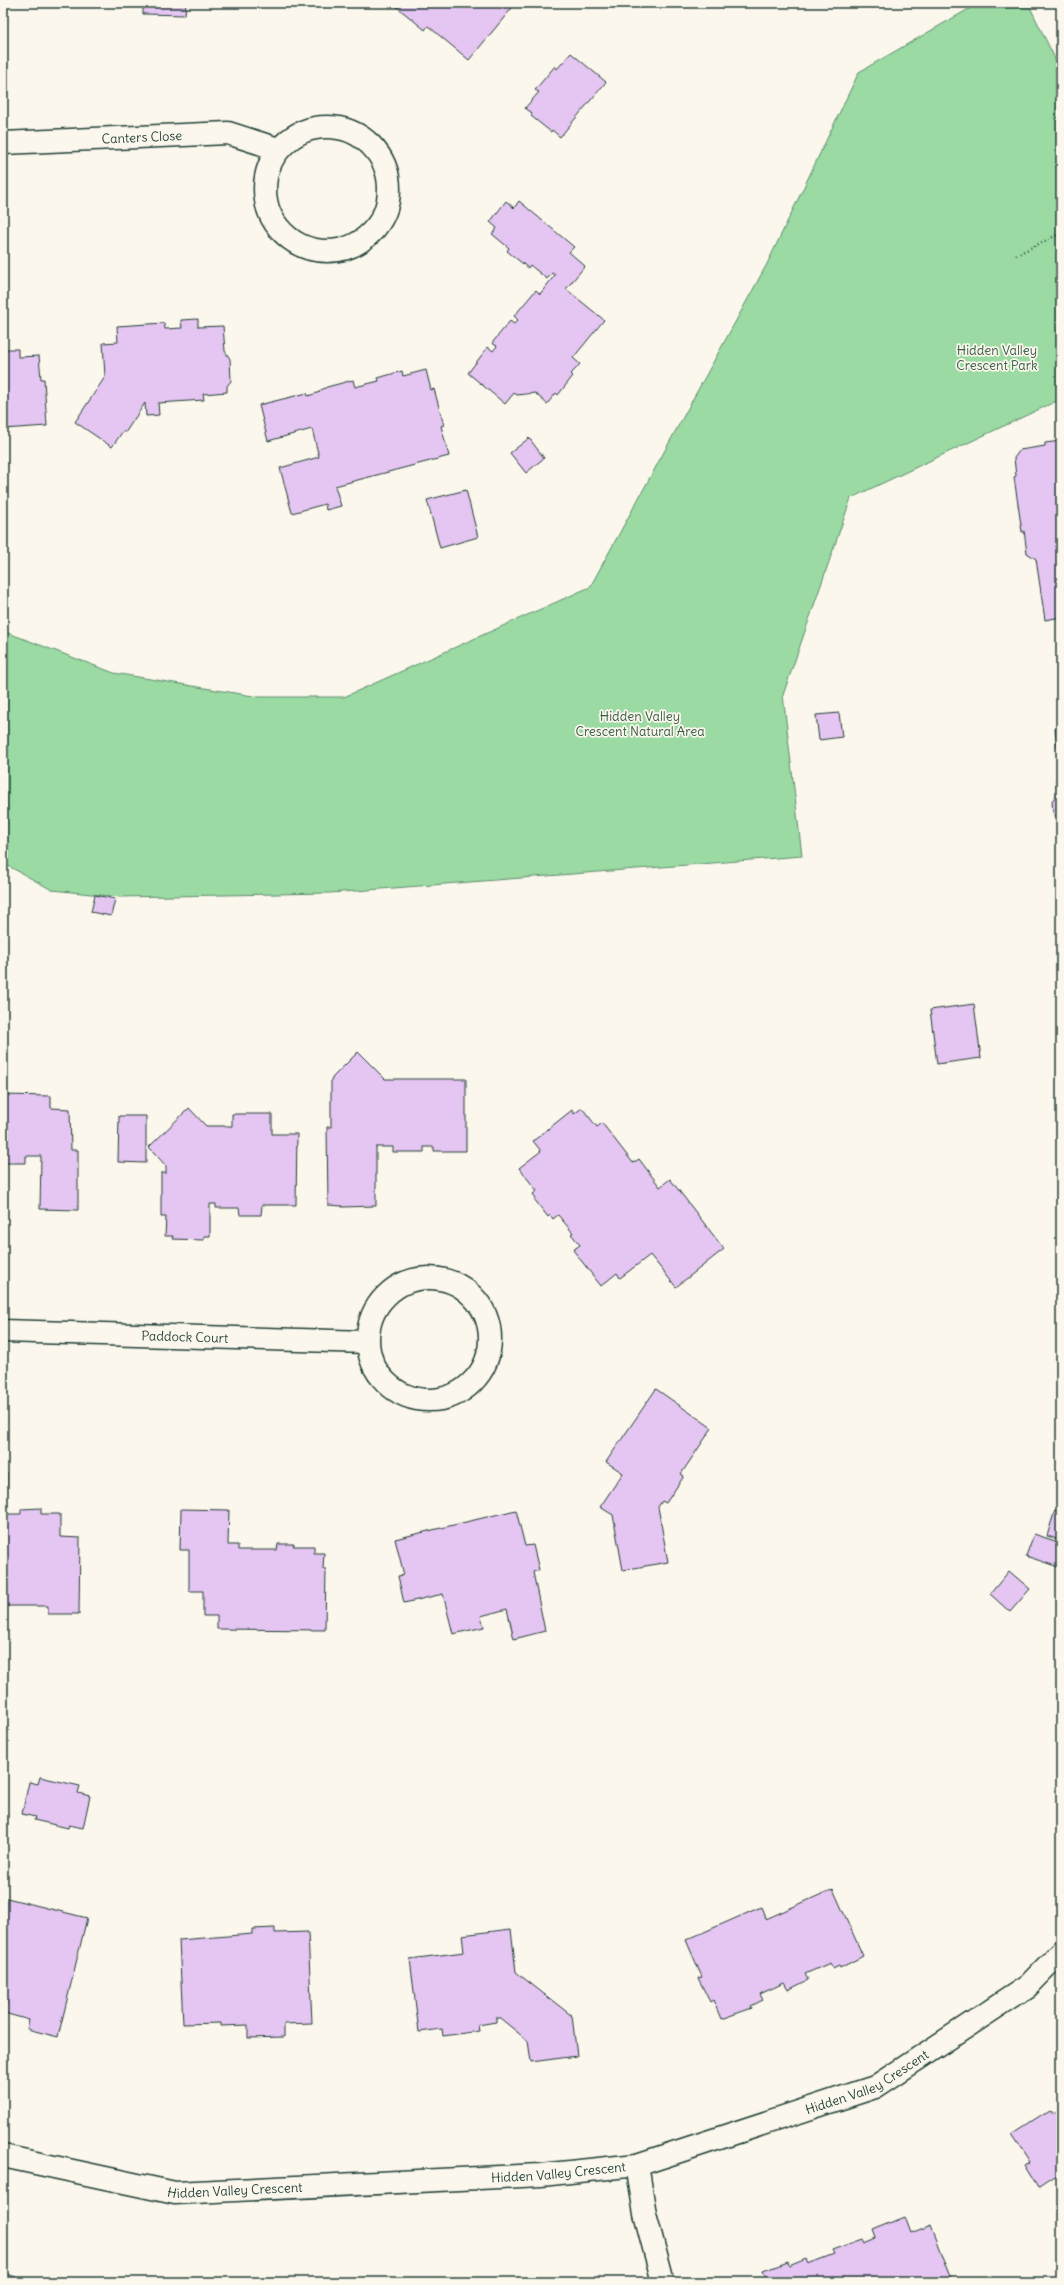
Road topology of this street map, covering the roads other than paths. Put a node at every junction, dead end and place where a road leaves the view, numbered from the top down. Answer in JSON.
{"nodes":[{"id":1,"x":3,"y":143,"type":"edge"},
{"id":2,"x":278,"y":148,"type":"junction"},
{"id":3,"x":3,"y":1331,"type":"edge"},
{"id":4,"x":367,"y":1342,"type":"junction"},
{"id":5,"x":1061,"y":1952,"type":"edge"},
{"id":6,"x":3,"y":2156,"type":"edge"},
{"id":7,"x":637,"y":2165,"type":"junction"},
{"id":8,"x":663,"y":2282,"type":"edge"}],
"edges":[{"from":1,"to":2,"type":"street","name":"Canters Close"},
{"from":2,"to":2,"type":"street"},
{"from":3,"to":4,"type":"street","name":"Paddock Court"},
{"from":4,"to":4,"type":"street"},
{"from":5,"to":7,"type":"street","name":"Hidden Valley Crescent"},
{"from":6,"to":7,"type":"street","name":"Hidden Valley Crescent"},
{"from":7,"to":8,"type":"street"}]}
